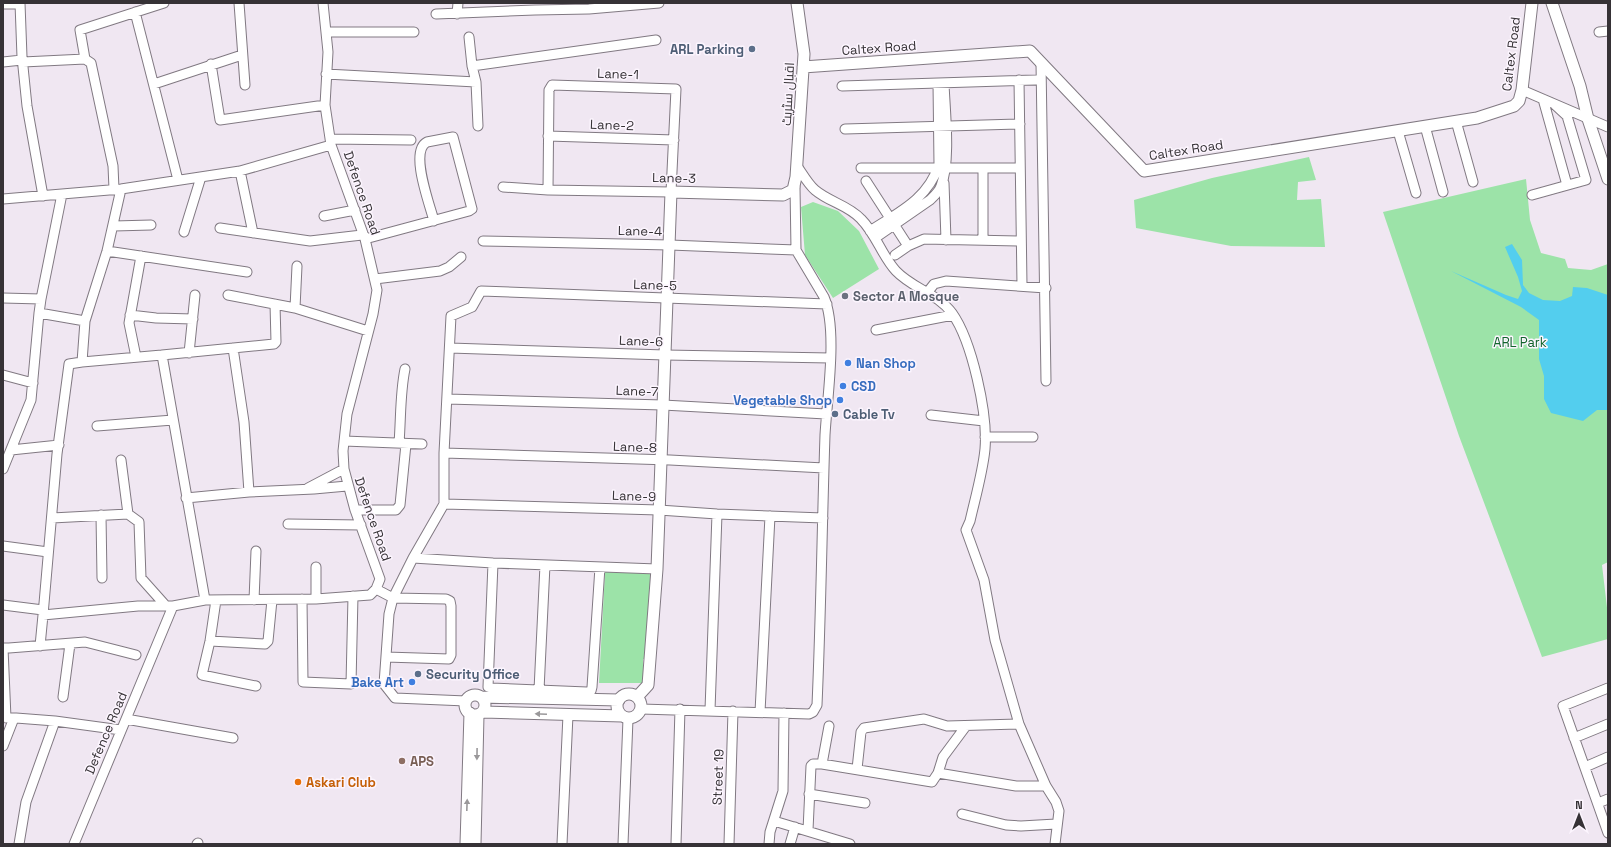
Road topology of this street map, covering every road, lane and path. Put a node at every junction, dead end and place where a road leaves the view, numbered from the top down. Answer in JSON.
{"nodes":[{"id":1,"x":20,"y":3,"type":"edge"},
{"id":2,"x":164,"y":3,"type":"edge"},
{"id":3,"x":239,"y":3,"type":"edge"},
{"id":4,"x":323,"y":3,"type":"edge"},
{"id":5,"x":458,"y":3,"type":"edge"},
{"id":6,"x":655,"y":3,"type":"edge"},
{"id":7,"x":659,"y":3,"type":"edge"},
{"id":8,"x":796,"y":3,"type":"edge"},
{"id":9,"x":1532,"y":3,"type":"edge"},
{"id":10,"x":1552,"y":3,"type":"edge"},
{"id":11,"x":3,"y":4,"type":"edge"},
{"id":12,"x":535,"y":6,"type":"edge"},
{"id":13,"x":135,"y":12,"type":"junction"},
{"id":14,"x":436,"y":14,"type":"dead end"},
{"id":15,"x":457,"y":14,"type":"junction"},
{"id":16,"x":326,"y":32,"type":"junction"},
{"id":17,"x":414,"y":32,"type":"dead end"},
{"id":18,"x":469,"y":38,"type":"dead end"},
{"id":19,"x":656,"y":40,"type":"dead end"},
{"id":20,"x":242,"y":55,"type":"junction"},
{"id":21,"x":85,"y":58,"type":"junction"},
{"id":22,"x":23,"y":61,"type":"junction"},
{"id":23,"x":3,"y":62,"type":"edge"},
{"id":24,"x":1042,"y":63,"type":"junction"},
{"id":25,"x":211,"y":64,"type":"junction"},
{"id":26,"x":472,"y":66,"type":"junction"},
{"id":27,"x":803,"y":67,"type":"junction"},
{"id":28,"x":326,"y":74,"type":"junction"},
{"id":29,"x":1019,"y":80,"type":"junction"},
{"id":30,"x":1036,"y":80,"type":"dead end"},
{"id":31,"x":476,"y":82,"type":"junction"},
{"id":32,"x":941,"y":83,"type":"junction"},
{"id":33,"x":154,"y":84,"type":"junction"},
{"id":34,"x":245,"y":85,"type":"dead end"},
{"id":35,"x":842,"y":86,"type":"dead end"},
{"id":36,"x":1522,"y":90,"type":"junction"},
{"id":37,"x":1543,"y":99,"type":"junction"},
{"id":38,"x":1554,"y":104,"type":"junction"},
{"id":39,"x":325,"y":105,"type":"junction"},
{"id":40,"x":1588,"y":119,"type":"junction"},
{"id":41,"x":1456,"y":121,"type":"junction"},
{"id":42,"x":1020,"y":124,"type":"junction"},
{"id":43,"x":478,"y":126,"type":"dead end"},
{"id":44,"x":1425,"y":126,"type":"junction"},
{"id":45,"x":1608,"y":126,"type":"edge"},
{"id":46,"x":942,"y":127,"type":"junction"},
{"id":47,"x":845,"y":129,"type":"dead end"},
{"id":48,"x":1398,"y":131,"type":"junction"},
{"id":49,"x":548,"y":136,"type":"junction"},
{"id":50,"x":411,"y":140,"type":"dead end"},
{"id":51,"x":674,"y":140,"type":"junction"},
{"id":52,"x":331,"y":142,"type":"junction"},
{"id":53,"x":797,"y":166,"type":"junction"},
{"id":54,"x":861,"y":168,"type":"dead end"},
{"id":55,"x":942,"y":168,"type":"junction"},
{"id":56,"x":983,"y":168,"type":"junction"},
{"id":57,"x":1020,"y":168,"type":"junction"},
{"id":58,"x":240,"y":171,"type":"junction"},
{"id":59,"x":201,"y":177,"type":"junction"},
{"id":60,"x":943,"y":179,"type":"junction"},
{"id":61,"x":1608,"y":179,"type":"edge"},
{"id":62,"x":178,"y":180,"type":"junction"},
{"id":63,"x":866,"y":181,"type":"dead end"},
{"id":64,"x":1473,"y":182,"type":"dead end"},
{"id":65,"x":1567,"y":185,"type":"junction"},
{"id":66,"x":503,"y":187,"type":"dead end"},
{"id":67,"x":795,"y":187,"type":"junction"},
{"id":68,"x":118,"y":189,"type":"junction"},
{"id":69,"x":548,"y":190,"type":"junction"},
{"id":70,"x":672,"y":192,"type":"junction"},
{"id":71,"x":1443,"y":192,"type":"dead end"},
{"id":72,"x":1416,"y":193,"type":"dead end"},
{"id":73,"x":62,"y":194,"type":"junction"},
{"id":74,"x":1532,"y":195,"type":"dead end"},
{"id":75,"x":43,"y":196,"type":"junction"},
{"id":76,"x":3,"y":199,"type":"edge"},
{"id":77,"x":355,"y":210,"type":"junction"},
{"id":78,"x":324,"y":216,"type":"dead end"},
{"id":79,"x":434,"y":221,"type":"junction"},
{"id":80,"x":893,"y":221,"type":"junction"},
{"id":81,"x":151,"y":225,"type":"dead end"},
{"id":82,"x":114,"y":226,"type":"junction"},
{"id":83,"x":220,"y":228,"type":"dead end"},
{"id":84,"x":184,"y":232,"type":"dead end"},
{"id":85,"x":253,"y":233,"type":"junction"},
{"id":86,"x":872,"y":235,"type":"junction"},
{"id":87,"x":364,"y":237,"type":"junction"},
{"id":88,"x":946,"y":240,"type":"junction"},
{"id":89,"x":983,"y":240,"type":"junction"},
{"id":90,"x":483,"y":241,"type":"dead end"},
{"id":91,"x":1021,"y":241,"type":"junction"},
{"id":92,"x":670,"y":245,"type":"junction"},
{"id":93,"x":908,"y":246,"type":"junction"},
{"id":94,"x":796,"y":250,"type":"junction"},
{"id":95,"x":107,"y":251,"type":"junction"},
{"id":96,"x":895,"y":255,"type":"dead end"},
{"id":97,"x":141,"y":256,"type":"junction"},
{"id":98,"x":461,"y":257,"type":"dead end"},
{"id":99,"x":297,"y":266,"type":"dead end"},
{"id":100,"x":247,"y":272,"type":"dead end"},
{"id":101,"x":375,"y":279,"type":"junction"},
{"id":102,"x":1022,"y":285,"type":"junction"},
{"id":103,"x":1046,"y":288,"type":"junction"},
{"id":104,"x":927,"y":293,"type":"junction"},
{"id":105,"x":195,"y":295,"type":"dead end"},
{"id":106,"x":228,"y":295,"type":"dead end"},
{"id":107,"x":3,"y":298,"type":"edge"},
{"id":108,"x":41,"y":299,"type":"junction"},
{"id":109,"x":667,"y":299,"type":"junction"},
{"id":110,"x":275,"y":304,"type":"junction"},
{"id":111,"x":827,"y":304,"type":"junction"},
{"id":112,"x":295,"y":308,"type":"junction"},
{"id":113,"x":39,"y":312,"type":"junction"},
{"id":114,"x":130,"y":315,"type":"junction"},
{"id":115,"x":953,"y":315,"type":"junction"},
{"id":116,"x":193,"y":319,"type":"junction"},
{"id":117,"x":85,"y":321,"type":"junction"},
{"id":118,"x":876,"y":330,"type":"dead end"},
{"id":119,"x":368,"y":331,"type":"junction"},
{"id":120,"x":233,"y":348,"type":"junction"},
{"id":121,"x":450,"y":348,"type":"junction"},
{"id":122,"x":189,"y":353,"type":"junction"},
{"id":123,"x":162,"y":355,"type":"junction"},
{"id":124,"x":665,"y":355,"type":"junction"},
{"id":125,"x":136,"y":357,"type":"junction"},
{"id":126,"x":830,"y":358,"type":"junction"},
{"id":127,"x":82,"y":362,"type":"junction"},
{"id":128,"x":405,"y":369,"type":"dead end"},
{"id":129,"x":3,"y":375,"type":"edge"},
{"id":130,"x":1046,"y":381,"type":"dead end"},
{"id":131,"x":33,"y":383,"type":"junction"},
{"id":132,"x":447,"y":399,"type":"junction"},
{"id":133,"x":663,"y":405,"type":"junction"},
{"id":134,"x":826,"y":414,"type":"junction"},
{"id":135,"x":931,"y":415,"type":"dead end"},
{"id":136,"x":173,"y":420,"type":"junction"},
{"id":137,"x":984,"y":421,"type":"junction"},
{"id":138,"x":97,"y":426,"type":"dead end"},
{"id":139,"x":985,"y":437,"type":"junction"},
{"id":140,"x":1033,"y":437,"type":"dead end"},
{"id":141,"x":344,"y":441,"type":"junction"},
{"id":142,"x":402,"y":444,"type":"junction"},
{"id":143,"x":422,"y":444,"type":"dead end"},
{"id":144,"x":58,"y":445,"type":"junction"},
{"id":145,"x":8,"y":451,"type":"edge"},
{"id":146,"x":444,"y":453,"type":"junction"},
{"id":147,"x":121,"y":460,"type":"dead end"},
{"id":148,"x":661,"y":461,"type":"junction"},
{"id":149,"x":824,"y":468,"type":"junction"},
{"id":150,"x":3,"y":469,"type":"edge"},
{"id":151,"x":344,"y":470,"type":"junction"},
{"id":152,"x":347,"y":486,"type":"junction"},
{"id":153,"x":305,"y":490,"type":"junction"},
{"id":154,"x":249,"y":492,"type":"junction"},
{"id":155,"x":186,"y":498,"type":"junction"},
{"id":156,"x":444,"y":504,"type":"junction"},
{"id":157,"x":355,"y":510,"type":"junction"},
{"id":158,"x":659,"y":510,"type":"junction"},
{"id":159,"x":128,"y":514,"type":"junction"},
{"id":160,"x":716,"y":514,"type":"junction"},
{"id":161,"x":101,"y":515,"type":"junction"},
{"id":162,"x":770,"y":516,"type":"junction"},
{"id":163,"x":52,"y":518,"type":"junction"},
{"id":164,"x":823,"y":518,"type":"junction"},
{"id":165,"x":288,"y":524,"type":"dead end"},
{"id":166,"x":361,"y":525,"type":"junction"},
{"id":167,"x":3,"y":546,"type":"edge"},
{"id":168,"x":256,"y":551,"type":"dead end"},
{"id":169,"x":48,"y":552,"type":"junction"},
{"id":170,"x":413,"y":558,"type":"junction"},
{"id":171,"x":493,"y":563,"type":"junction"},
{"id":172,"x":545,"y":565,"type":"junction"},
{"id":173,"x":316,"y":567,"type":"dead end"},
{"id":174,"x":600,"y":567,"type":"junction"},
{"id":175,"x":657,"y":569,"type":"junction"},
{"id":176,"x":102,"y":578,"type":"dead end"},
{"id":177,"x":376,"y":589,"type":"junction"},
{"id":178,"x":353,"y":596,"type":"junction"},
{"id":179,"x":393,"y":598,"type":"junction"},
{"id":180,"x":302,"y":599,"type":"junction"},
{"id":181,"x":316,"y":599,"type":"junction"},
{"id":182,"x":204,"y":600,"type":"junction"},
{"id":183,"x":216,"y":600,"type":"junction"},
{"id":184,"x":254,"y":600,"type":"junction"},
{"id":185,"x":272,"y":600,"type":"junction"},
{"id":186,"x":3,"y":605,"type":"edge"},
{"id":187,"x":170,"y":606,"type":"junction"},
{"id":188,"x":43,"y":612,"type":"junction"},
{"id":189,"x":210,"y":641,"type":"junction"},
{"id":190,"x":70,"y":644,"type":"junction"},
{"id":191,"x":40,"y":646,"type":"junction"},
{"id":192,"x":3,"y":648,"type":"edge"},
{"id":193,"x":136,"y":655,"type":"dead end"},
{"id":194,"x":386,"y":657,"type":"junction"},
{"id":195,"x":4,"y":682,"type":"edge"},
{"id":196,"x":256,"y":686,"type":"dead end"},
{"id":197,"x":1608,"y":688,"type":"edge"},
{"id":198,"x":539,"y":690,"type":"junction"},
{"id":199,"x":63,"y":696,"type":"dead end"},
{"id":200,"x":480,"y":697,"type":"junction"},
{"id":201,"x":637,"y":697,"type":"junction"},
{"id":202,"x":619,"y":700,"type":"junction"},
{"id":203,"x":466,"y":701,"type":"junction"},
{"id":204,"x":641,"y":709,"type":"junction"},
{"id":205,"x":680,"y":710,"type":"junction"},
{"id":206,"x":710,"y":710,"type":"junction"},
{"id":207,"x":733,"y":711,"type":"junction"},
{"id":208,"x":760,"y":712,"type":"junction"},
{"id":209,"x":477,"y":713,"type":"junction"},
{"id":210,"x":784,"y":713,"type":"junction"},
{"id":211,"x":568,"y":715,"type":"junction"},
{"id":212,"x":625,"y":717,"type":"junction"},
{"id":213,"x":8,"y":718,"type":"edge"},
{"id":214,"x":126,"y":719,"type":"junction"},
{"id":215,"x":55,"y":722,"type":"junction"},
{"id":216,"x":1019,"y":724,"type":"junction"},
{"id":217,"x":1608,"y":724,"type":"edge"},
{"id":218,"x":829,"y":726,"type":"dead end"},
{"id":219,"x":966,"y":726,"type":"junction"},
{"id":220,"x":121,"y":730,"type":"junction"},
{"id":221,"x":234,"y":738,"type":"dead end"},
{"id":222,"x":1574,"y":738,"type":"junction"},
{"id":223,"x":3,"y":746,"type":"edge"},
{"id":224,"x":1608,"y":757,"type":"edge"},
{"id":225,"x":822,"y":764,"type":"junction"},
{"id":226,"x":1586,"y":767,"type":"junction"},
{"id":227,"x":857,"y":769,"type":"junction"},
{"id":228,"x":938,"y":773,"type":"junction"},
{"id":229,"x":1046,"y":786,"type":"junction"},
{"id":230,"x":809,"y":794,"type":"junction"},
{"id":231,"x":1608,"y":799,"type":"edge"},
{"id":232,"x":865,"y":803,"type":"dead end"},
{"id":233,"x":1598,"y":803,"type":"junction"},
{"id":234,"x":962,"y":814,"type":"dead end"},
{"id":235,"x":774,"y":821,"type":"junction"},
{"id":236,"x":1056,"y":824,"type":"junction"},
{"id":237,"x":795,"y":827,"type":"junction"},
{"id":238,"x":808,"y":830,"type":"junction"},
{"id":239,"x":1608,"y":833,"type":"edge"},
{"id":240,"x":19,"y":844,"type":"edge"},
{"id":241,"x":74,"y":844,"type":"edge"},
{"id":242,"x":466,"y":844,"type":"edge"},
{"id":243,"x":475,"y":844,"type":"edge"},
{"id":244,"x":562,"y":844,"type":"edge"},
{"id":245,"x":623,"y":844,"type":"edge"},
{"id":246,"x":676,"y":844,"type":"edge"},
{"id":247,"x":729,"y":844,"type":"edge"},
{"id":248,"x":769,"y":844,"type":"edge"},
{"id":249,"x":790,"y":844,"type":"edge"},
{"id":250,"x":850,"y":844,"type":"edge"},
{"id":251,"x":1055,"y":844,"type":"edge"}],
"edges":[{"from":1,"to":11,"type":"street"},
{"from":1,"to":22,"type":"street"},
{"from":2,"to":13,"type":"street"},
{"from":3,"to":20,"type":"street"},
{"from":4,"to":16,"type":"street","name":"Defence Road"},
{"from":5,"to":15,"type":"street"},
{"from":6,"to":7,"type":"street"},
{"from":6,"to":12,"type":"street"},
{"from":8,"to":27,"type":"street","name":"اقبال سٹریٹ"},
{"from":9,"to":36,"type":"street","name":"Caltex Road"},
{"from":10,"to":40,"type":"street"},
{"from":12,"to":15,"type":"street"},
{"from":13,"to":21,"type":"street"},
{"from":13,"to":33,"type":"street"},
{"from":14,"to":15,"type":"street"},
{"from":16,"to":17,"type":"street"},
{"from":16,"to":28,"type":"street","name":"Defence Road"},
{"from":18,"to":26,"type":"street"},
{"from":19,"to":26,"type":"street"},
{"from":20,"to":25,"type":"street"},
{"from":20,"to":34,"type":"street"},
{"from":21,"to":22,"type":"street"},
{"from":21,"to":68,"type":"street"},
{"from":22,"to":23,"type":"street"},
{"from":22,"to":75,"type":"street"},
{"from":24,"to":27,"type":"street","name":"Caltex Road"},
{"from":24,"to":48,"type":"street","name":"Caltex Road"},
{"from":24,"to":103,"type":"street"},
{"from":25,"to":33,"type":"street"},
{"from":25,"to":39,"type":"street"},
{"from":26,"to":31,"type":"street"},
{"from":27,"to":53,"type":"street","name":"اقبال سٹریٹ"},
{"from":28,"to":31,"type":"street"},
{"from":28,"to":39,"type":"street","name":"Defence Road"},
{"from":29,"to":30,"type":"street"},
{"from":29,"to":32,"type":"street"},
{"from":29,"to":42,"type":"street"},
{"from":31,"to":43,"type":"street"},
{"from":32,"to":35,"type":"street"},
{"from":32,"to":46,"type":"street"},
{"from":33,"to":62,"type":"street"},
{"from":36,"to":37,"type":"street"},
{"from":36,"to":41,"type":"street","name":"Caltex Road"},
{"from":37,"to":38,"type":"street"},
{"from":37,"to":65,"type":"street"},
{"from":38,"to":40,"type":"street"},
{"from":38,"to":65,"type":"street"},
{"from":39,"to":52,"type":"street","name":"Defence Road"},
{"from":40,"to":45,"type":"street"},
{"from":40,"to":61,"type":"street"},
{"from":41,"to":44,"type":"street","name":"Caltex Road"},
{"from":41,"to":64,"type":"street"},
{"from":42,"to":46,"type":"street"},
{"from":42,"to":57,"type":"street"},
{"from":44,"to":48,"type":"street","name":"Caltex Road"},
{"from":44,"to":71,"type":"street"},
{"from":46,"to":47,"type":"street"},
{"from":46,"to":55,"type":"street"},
{"from":48,"to":72,"type":"street"},
{"from":49,"to":51,"type":"street","name":"Lane-2"},
{"from":49,"to":51,"type":"street","name":"Lane-1"},
{"from":49,"to":69,"type":"street"},
{"from":50,"to":52,"type":"street"},
{"from":51,"to":70,"type":"street"},
{"from":52,"to":58,"type":"street"},
{"from":52,"to":77,"type":"street","name":"Defence Road"},
{"from":53,"to":67,"type":"street","name":"اقبال سٹریٹ"},
{"from":53,"to":86,"type":"street"},
{"from":54,"to":55,"type":"street"},
{"from":55,"to":56,"type":"street"},
{"from":55,"to":60,"type":"street"},
{"from":55,"to":80,"type":"street"},
{"from":56,"to":57,"type":"street"},
{"from":56,"to":89,"type":"street"},
{"from":57,"to":91,"type":"street"},
{"from":58,"to":59,"type":"street"},
{"from":58,"to":85,"type":"street"},
{"from":59,"to":62,"type":"street"},
{"from":59,"to":84,"type":"street"},
{"from":60,"to":80,"type":"street"},
{"from":60,"to":88,"type":"street"},
{"from":62,"to":68,"type":"street"},
{"from":63,"to":80,"type":"street"},
{"from":65,"to":74,"type":"street"},
{"from":66,"to":69,"type":"street","name":"Lane-3"},
{"from":67,"to":70,"type":"street","name":"Lane-3"},
{"from":67,"to":94,"type":"street"},
{"from":68,"to":73,"type":"street"},
{"from":68,"to":82,"type":"street"},
{"from":69,"to":70,"type":"street","name":"Lane-3"},
{"from":70,"to":92,"type":"street"},
{"from":73,"to":75,"type":"street"},
{"from":73,"to":108,"type":"street"},
{"from":75,"to":76,"type":"street"},
{"from":77,"to":78,"type":"street"},
{"from":77,"to":87,"type":"street","name":"Defence Road"},
{"from":79,"to":79,"type":"street"},
{"from":79,"to":87,"type":"street"},
{"from":80,"to":86,"type":"street"},
{"from":80,"to":93,"type":"street"},
{"from":81,"to":82,"type":"street"},
{"from":82,"to":95,"type":"street"},
{"from":83,"to":85,"type":"street"},
{"from":85,"to":87,"type":"street"},
{"from":86,"to":104,"type":"street"},
{"from":87,"to":101,"type":"street","name":"Defence Road"},
{"from":88,"to":89,"type":"street"},
{"from":88,"to":93,"type":"street"},
{"from":89,"to":91,"type":"street"},
{"from":90,"to":92,"type":"street","name":"Lane-4"},
{"from":91,"to":102,"type":"street"},
{"from":92,"to":94,"type":"street","name":"Lane-4"},
{"from":92,"to":109,"type":"street"},
{"from":93,"to":96,"type":"street"},
{"from":94,"to":111,"type":"street"},
{"from":95,"to":97,"type":"street"},
{"from":95,"to":117,"type":"street"},
{"from":97,"to":100,"type":"street"},
{"from":97,"to":114,"type":"street"},
{"from":98,"to":101,"type":"street"},
{"from":99,"to":112,"type":"street"},
{"from":101,"to":119,"type":"street","name":"Defence Road"},
{"from":102,"to":103,"type":"street"},
{"from":102,"to":104,"type":"street"},
{"from":103,"to":130,"type":"street"},
{"from":104,"to":115,"type":"street"},
{"from":105,"to":116,"type":"street"},
{"from":106,"to":110,"type":"street"},
{"from":107,"to":108,"type":"street"},
{"from":108,"to":113,"type":"street"},
{"from":109,"to":111,"type":"street","name":"Lane-5"},
{"from":109,"to":121,"type":"street","name":"Lane-5"},
{"from":109,"to":124,"type":"street"},
{"from":110,"to":112,"type":"street"},
{"from":110,"to":120,"type":"street"},
{"from":111,"to":126,"type":"street"},
{"from":112,"to":119,"type":"street"},
{"from":113,"to":117,"type":"street"},
{"from":113,"to":131,"type":"street"},
{"from":114,"to":116,"type":"street"},
{"from":114,"to":125,"type":"street"},
{"from":115,"to":118,"type":"street"},
{"from":115,"to":137,"type":"street"},
{"from":116,"to":122,"type":"street"},
{"from":117,"to":127,"type":"street"},
{"from":119,"to":141,"type":"street","name":"Defence Road"},
{"from":120,"to":122,"type":"street"},
{"from":120,"to":154,"type":"street"},
{"from":121,"to":124,"type":"street","name":"Lane-6"},
{"from":121,"to":132,"type":"street"},
{"from":122,"to":123,"type":"street"},
{"from":123,"to":125,"type":"street"},
{"from":123,"to":136,"type":"street"},
{"from":124,"to":126,"type":"street","name":"Lane-6"},
{"from":124,"to":133,"type":"street"},
{"from":125,"to":127,"type":"street"},
{"from":126,"to":134,"type":"street"},
{"from":127,"to":144,"type":"street"},
{"from":128,"to":142,"type":"street"},
{"from":129,"to":131,"type":"street"},
{"from":131,"to":145,"type":"street"},
{"from":132,"to":133,"type":"street","name":"Lane-7"},
{"from":132,"to":146,"type":"street"},
{"from":133,"to":134,"type":"street","name":"Lane-7"},
{"from":133,"to":148,"type":"street"},
{"from":134,"to":149,"type":"street"},
{"from":135,"to":137,"type":"street"},
{"from":136,"to":138,"type":"street"},
{"from":136,"to":155,"type":"street"},
{"from":137,"to":139,"type":"street"},
{"from":139,"to":140,"type":"street"},
{"from":139,"to":216,"type":"street"},
{"from":141,"to":142,"type":"street"},
{"from":141,"to":151,"type":"street","name":"Defence Road"},
{"from":142,"to":143,"type":"street"},
{"from":142,"to":157,"type":"street"},
{"from":144,"to":145,"type":"street"},
{"from":144,"to":163,"type":"street"},
{"from":145,"to":150,"type":"street"},
{"from":146,"to":148,"type":"street","name":"Lane-8"},
{"from":146,"to":156,"type":"street"},
{"from":147,"to":159,"type":"street"},
{"from":148,"to":149,"type":"street","name":"Lane-8"},
{"from":148,"to":158,"type":"street"},
{"from":149,"to":164,"type":"street"},
{"from":151,"to":152,"type":"street","name":"Defence Road"},
{"from":151,"to":153,"type":"street"},
{"from":152,"to":153,"type":"street"},
{"from":152,"to":157,"type":"street","name":"Defence Road"},
{"from":153,"to":154,"type":"street"},
{"from":154,"to":155,"type":"street"},
{"from":155,"to":182,"type":"street"},
{"from":156,"to":158,"type":"street","name":"Lane-9"},
{"from":156,"to":170,"type":"street"},
{"from":157,"to":166,"type":"street","name":"Defence Road"},
{"from":158,"to":160,"type":"street","name":"Lane-9"},
{"from":158,"to":175,"type":"street"},
{"from":159,"to":161,"type":"street"},
{"from":159,"to":187,"type":"street"},
{"from":160,"to":162,"type":"street","name":"Lane-9"},
{"from":160,"to":206,"type":"street"},
{"from":161,"to":163,"type":"street"},
{"from":161,"to":176,"type":"street"},
{"from":162,"to":164,"type":"street","name":"Lane-9"},
{"from":162,"to":208,"type":"street"},
{"from":163,"to":169,"type":"street"},
{"from":164,"to":210,"type":"street"},
{"from":165,"to":166,"type":"street"},
{"from":166,"to":177,"type":"street","name":"Defence Road"},
{"from":167,"to":169,"type":"street"},
{"from":168,"to":184,"type":"street"},
{"from":169,"to":188,"type":"street"},
{"from":170,"to":171,"type":"street"},
{"from":170,"to":179,"type":"street"},
{"from":171,"to":172,"type":"street"},
{"from":171,"to":198,"type":"street"},
{"from":172,"to":174,"type":"street"},
{"from":172,"to":198,"type":"street"},
{"from":173,"to":181,"type":"street"},
{"from":174,"to":175,"type":"street"},
{"from":174,"to":198,"type":"street"},
{"from":175,"to":201,"type":"street"},
{"from":177,"to":178,"type":"street"},
{"from":177,"to":179,"type":"street"},
{"from":178,"to":180,"type":"street"},
{"from":178,"to":181,"type":"street"},
{"from":179,"to":194,"type":"street"},
{"from":179,"to":194,"type":"street"},
{"from":180,"to":181,"type":"street"},
{"from":180,"to":185,"type":"street"},
{"from":182,"to":183,"type":"street"},
{"from":182,"to":187,"type":"street"},
{"from":183,"to":184,"type":"street"},
{"from":183,"to":189,"type":"street"},
{"from":184,"to":185,"type":"street"},
{"from":185,"to":189,"type":"street"},
{"from":186,"to":188,"type":"street"},
{"from":187,"to":188,"type":"street"},
{"from":187,"to":214,"type":"street","name":"Defence Road"},
{"from":188,"to":191,"type":"street"},
{"from":189,"to":196,"type":"street"},
{"from":190,"to":191,"type":"street"},
{"from":190,"to":193,"type":"street"},
{"from":190,"to":199,"type":"street"},
{"from":191,"to":192,"type":"street"},
{"from":192,"to":195,"type":"street"},
{"from":194,"to":203,"type":"street"},
{"from":195,"to":213,"type":"street"},
{"from":197,"to":222,"type":"street"},
{"from":200,"to":202,"type":"street"},
{"from":200,"to":203,"type":"street"},
{"from":200,"to":209,"type":"street"},
{"from":201,"to":202,"type":"street"},
{"from":201,"to":204,"type":"street"},
{"from":202,"to":212,"type":"street"},
{"from":203,"to":209,"type":"street"},
{"from":204,"to":205,"type":"street"},
{"from":204,"to":212,"type":"street"},
{"from":205,"to":206,"type":"street"},
{"from":205,"to":246,"type":"street"},
{"from":206,"to":207,"type":"street"},
{"from":207,"to":208,"type":"street"},
{"from":207,"to":247,"type":"street","name":"Street 19"},
{"from":208,"to":210,"type":"street"},
{"from":211,"to":209,"type":"street","one_way":true},
{"from":242,"to":209,"type":"street","one_way":true},
{"from":209,"to":243,"type":"street","one_way":true},
{"from":210,"to":235,"type":"street"},
{"from":211,"to":212,"type":"street"},
{"from":211,"to":244,"type":"street"},
{"from":212,"to":245,"type":"street"},
{"from":213,"to":215,"type":"street"},
{"from":213,"to":223,"type":"street"},
{"from":214,"to":220,"type":"street","name":"Defence Road"},
{"from":214,"to":221,"type":"street"},
{"from":215,"to":220,"type":"street"},
{"from":215,"to":240,"type":"street"},
{"from":216,"to":219,"type":"street"},
{"from":216,"to":229,"type":"street"},
{"from":217,"to":222,"type":"street"},
{"from":218,"to":225,"type":"street"},
{"from":219,"to":227,"type":"street"},
{"from":219,"to":228,"type":"street"},
{"from":220,"to":241,"type":"street","name":"Defence Road"},
{"from":222,"to":226,"type":"street"},
{"from":224,"to":226,"type":"street"},
{"from":225,"to":227,"type":"street"},
{"from":225,"to":230,"type":"street"},
{"from":226,"to":233,"type":"street"},
{"from":227,"to":228,"type":"street"},
{"from":228,"to":229,"type":"street"},
{"from":229,"to":236,"type":"street"},
{"from":230,"to":232,"type":"street"},
{"from":230,"to":238,"type":"street"},
{"from":231,"to":233,"type":"street"},
{"from":233,"to":239,"type":"street"},
{"from":234,"to":236,"type":"street"},
{"from":235,"to":237,"type":"street"},
{"from":235,"to":248,"type":"street"},
{"from":236,"to":251,"type":"street"},
{"from":237,"to":238,"type":"street"},
{"from":237,"to":249,"type":"street"},
{"from":238,"to":250,"type":"street"}]}
